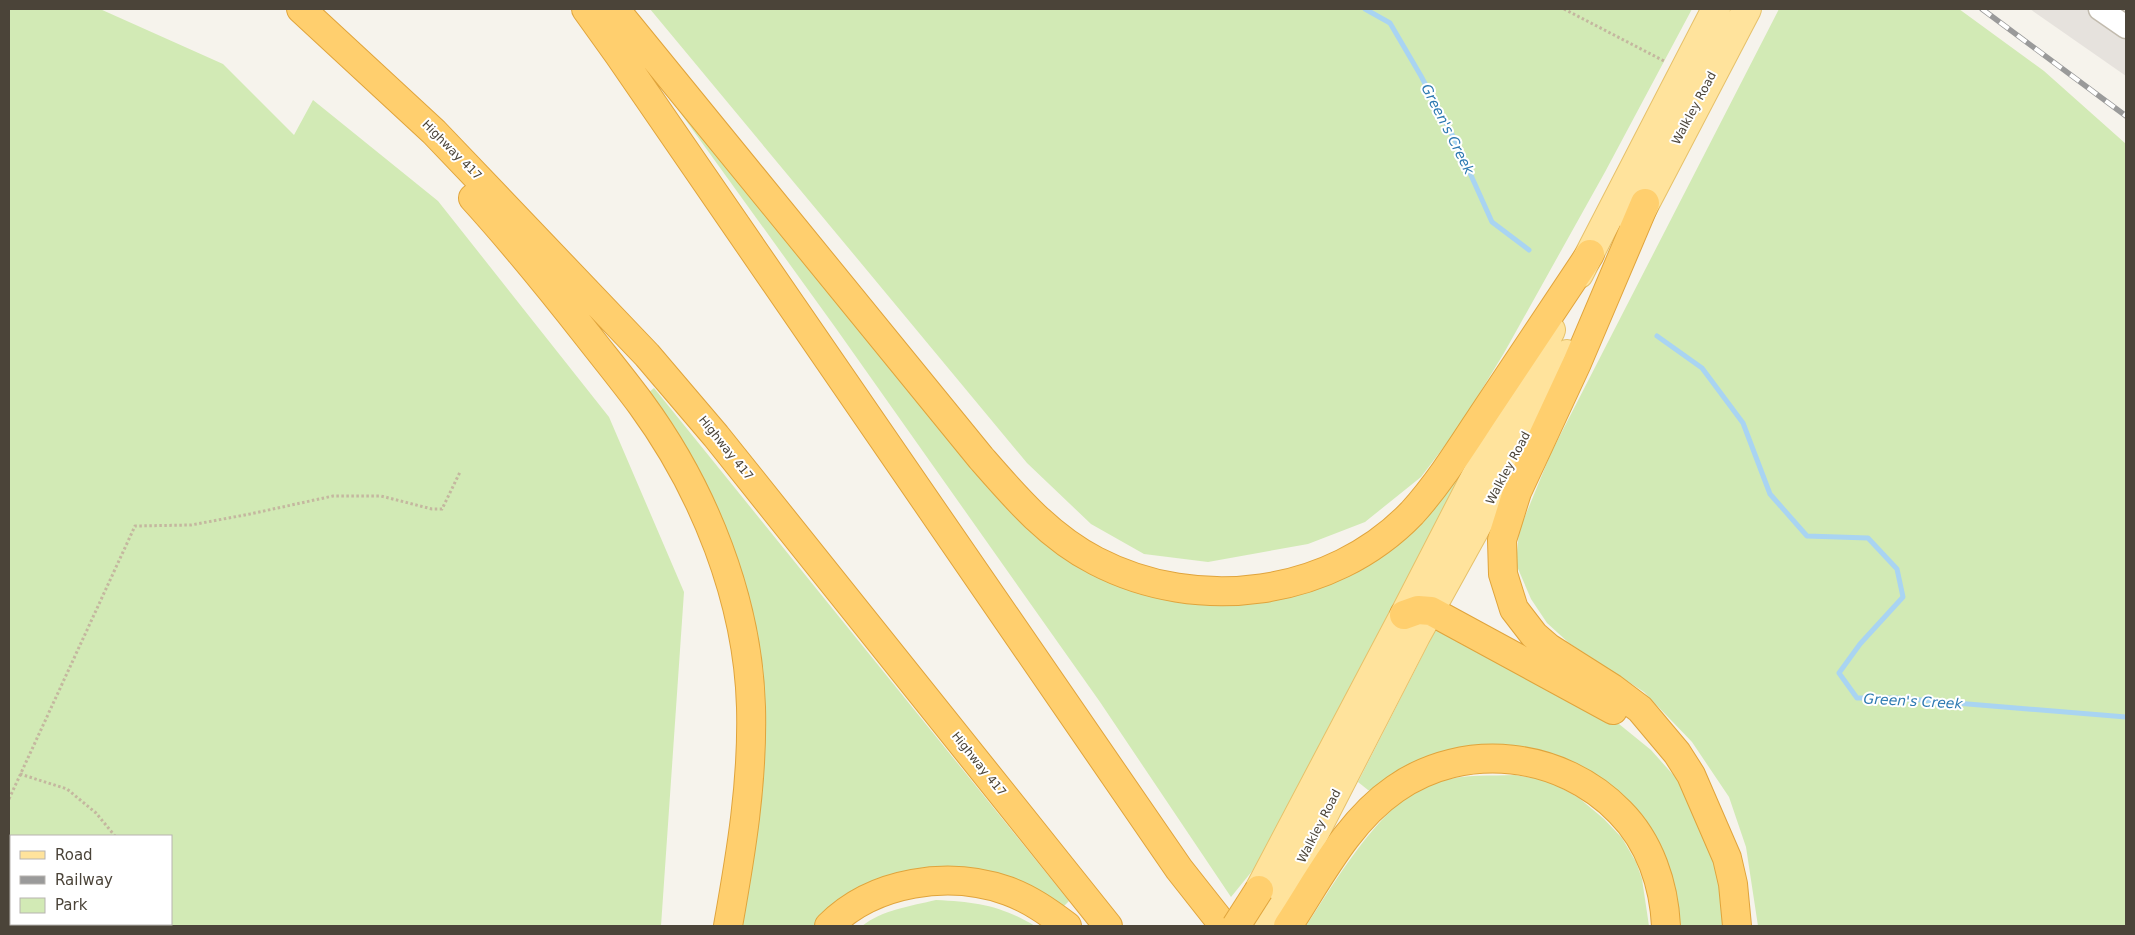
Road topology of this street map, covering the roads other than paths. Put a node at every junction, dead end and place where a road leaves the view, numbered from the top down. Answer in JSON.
{"nodes":[{"id":1,"x":300,"y":9,"type":"edge"},
{"id":2,"x":586,"y":9,"type":"edge"},
{"id":3,"x":615,"y":9,"type":"edge"},
{"id":4,"x":1716,"y":9,"type":"edge"},
{"id":5,"x":1747,"y":9,"type":"edge"},
{"id":6,"x":2100,"y":9,"type":"edge"},
{"id":7,"x":2126,"y":27,"type":"edge"},
{"id":8,"x":1645,"y":203,"type":"junction"},
{"id":9,"x":1590,"y":254,"type":"junction"},
{"id":10,"x":1417,"y":613,"type":"junction"},
{"id":11,"x":1130,"y":798,"type":"junction"},
{"id":12,"x":1701,"y":800,"type":"junction"},
{"id":13,"x":1276,"y":915,"type":"edge"},
{"id":14,"x":728,"y":926,"type":"edge"},
{"id":15,"x":829,"y":926,"type":"edge"},
{"id":16,"x":1067,"y":926,"type":"edge"},
{"id":17,"x":1108,"y":926,"type":"edge"},
{"id":18,"x":1224,"y":926,"type":"edge"},
{"id":19,"x":1236,"y":926,"type":"edge"},
{"id":20,"x":1241,"y":926,"type":"edge"},
{"id":21,"x":1666,"y":926,"type":"edge"},
{"id":22,"x":1737,"y":926,"type":"edge"}],
"edges":[{"from":1,"to":14,"type":"highway"},
{"from":1,"to":17,"type":"highway","name":"Highway 417"},
{"from":2,"to":11,"type":"highway"},
{"from":3,"to":9,"type":"highway"},
{"from":4,"to":9,"type":"main road","name":"Walkley Road"},
{"from":5,"to":8,"type":"main road","name":"Walkley Road"},
{"from":6,"to":7,"type":"lane"},
{"from":8,"to":10,"type":"main road","name":"Walkley Road"},
{"from":8,"to":12,"type":"highway"},
{"from":9,"to":10,"type":"main road","name":"Walkley Road"},
{"from":10,"to":12,"type":"highway"},
{"from":10,"to":13,"type":"main road","name":"Walkley Road"},
{"from":11,"to":18,"type":"highway"},
{"from":11,"to":20,"type":"highway"},
{"from":12,"to":22,"type":"highway"},
{"from":13,"to":19,"type":"highway","bridge":true},
{"from":13,"to":21,"type":"highway"},
{"from":15,"to":16,"type":"highway"}]}
